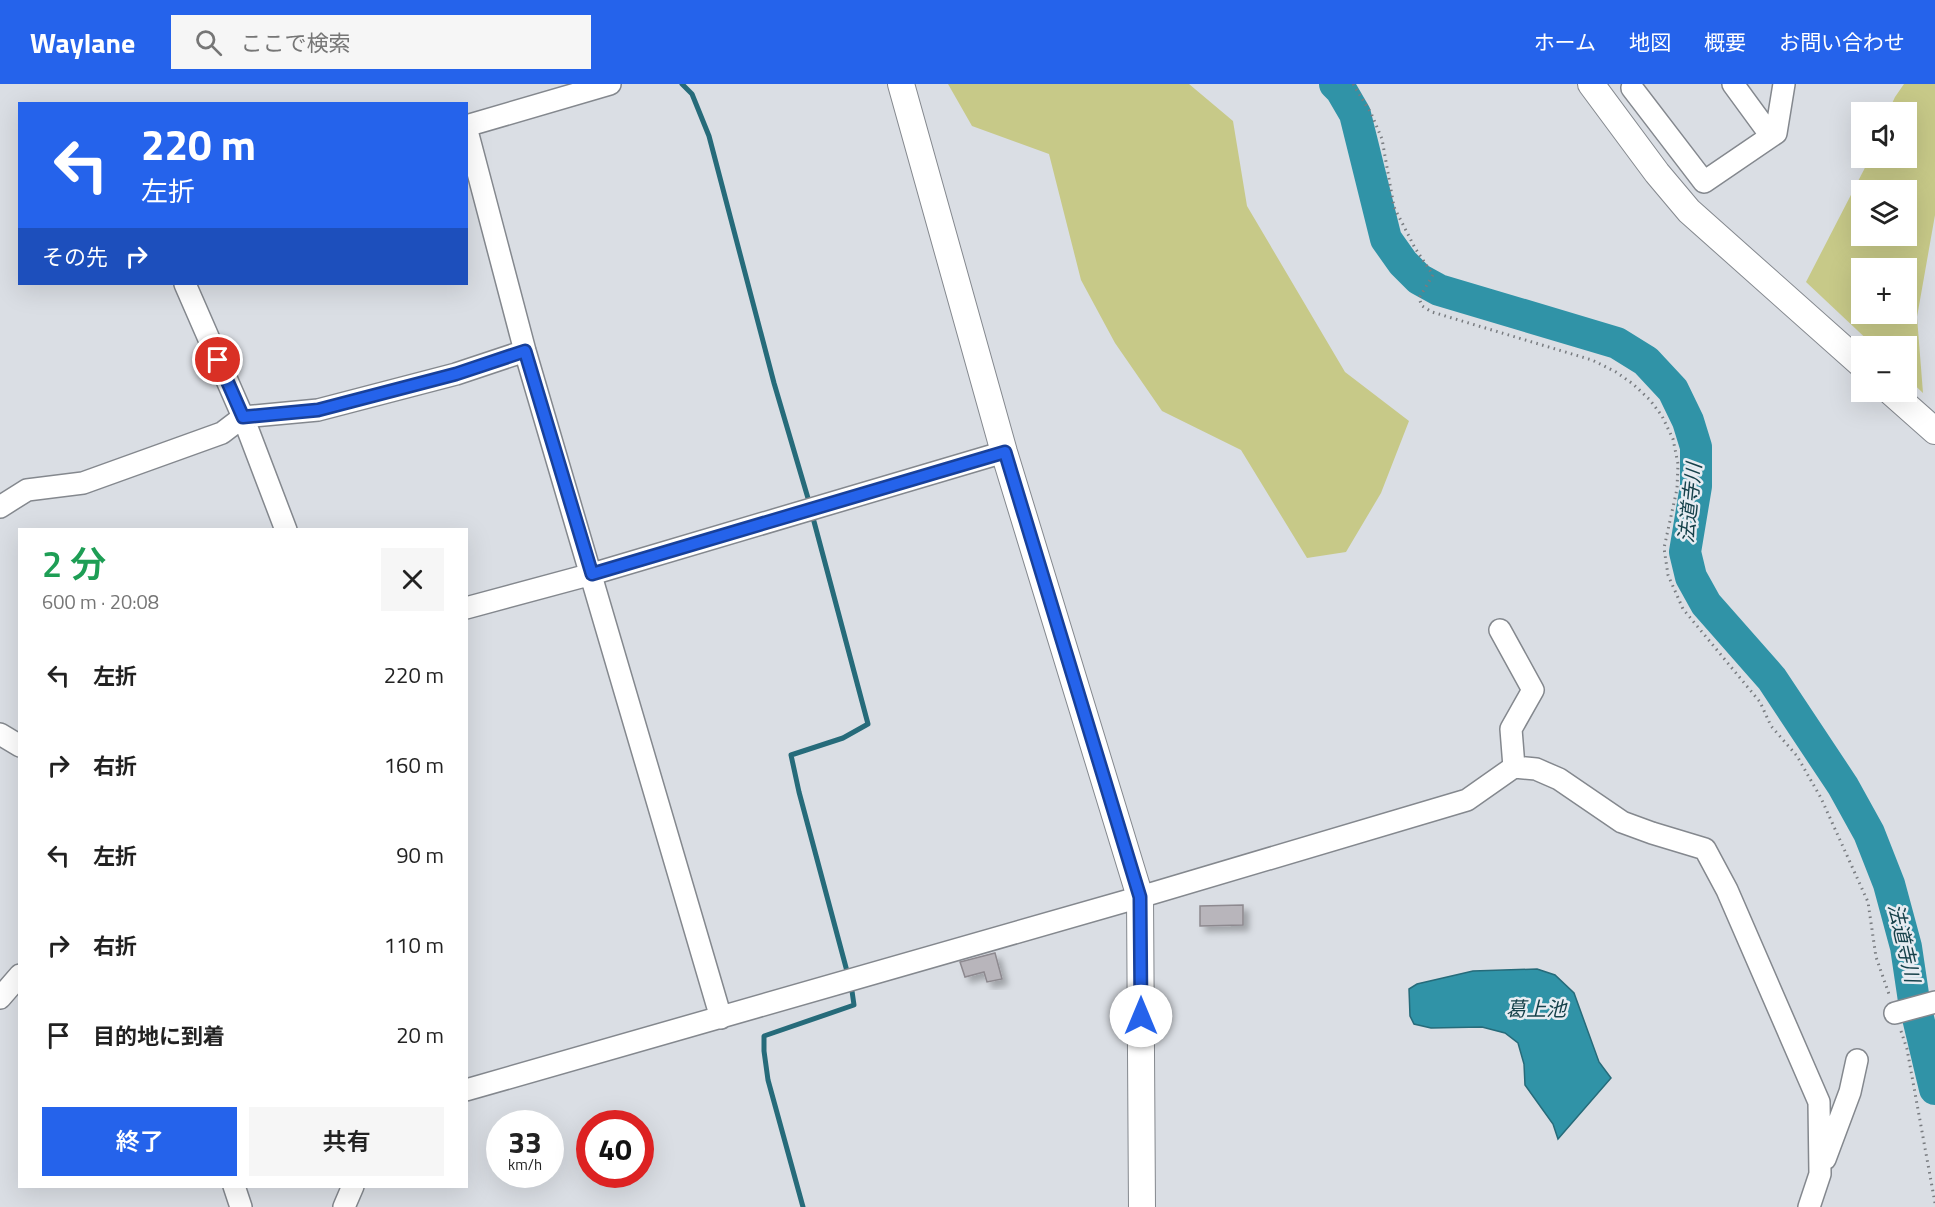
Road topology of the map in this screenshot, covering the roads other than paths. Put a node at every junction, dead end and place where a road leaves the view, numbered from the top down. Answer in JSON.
{"nodes":[{"id":1,"x":610,"y":84,"type":"edge"},
{"id":2,"x":901,"y":84,"type":"edge"},
{"id":3,"x":1591,"y":84,"type":"edge"},
{"id":4,"x":1733,"y":84,"type":"edge"},
{"id":5,"x":1784,"y":84,"type":"edge"},
{"id":6,"x":1636,"y":85,"type":"edge"},
{"id":7,"x":1607,"y":106,"type":"junction"},
{"id":8,"x":468,"y":125,"type":"edge"},
{"id":9,"x":468,"y":134,"type":"edge"},
{"id":10,"x":1771,"y":136,"type":"junction"},
{"id":11,"x":185,"y":285,"type":"edge"},
{"id":12,"x":525,"y":351,"type":"junction"},
{"id":13,"x":1851,"y":355,"type":"edge"},
{"id":14,"x":1902,"y":402,"type":"edge"},
{"id":15,"x":243,"y":417,"type":"junction"},
{"id":16,"x":1935,"y":431,"type":"edge"},
{"id":17,"x":1005,"y":452,"type":"junction"},
{"id":18,"x":0,"y":507,"type":"edge"},
{"id":19,"x":285,"y":528,"type":"edge"},
{"id":20,"x":592,"y":574,"type":"junction"},
{"id":21,"x":468,"y":607,"type":"edge"},
{"id":22,"x":1500,"y":630,"type":"dead end"},
{"id":23,"x":0,"y":734,"type":"edge"},
{"id":24,"x":18,"y":745,"type":"edge"},
{"id":25,"x":1514,"y":767,"type":"junction"},
{"id":26,"x":1140,"y":897,"type":"junction"},
{"id":27,"x":18,"y":977,"type":"edge"},
{"id":28,"x":0,"y":998,"type":"edge"},
{"id":29,"x":1935,"y":1002,"type":"edge"},
{"id":30,"x":1895,"y":1013,"type":"road end"},
{"id":31,"x":721,"y":1018,"type":"junction"},
{"id":32,"x":1857,"y":1060,"type":"dead end"},
{"id":33,"x":468,"y":1089,"type":"edge"},
{"id":34,"x":1820,"y":1174,"type":"junction"},
{"id":35,"x":235,"y":1188,"type":"edge"},
{"id":36,"x":352,"y":1188,"type":"edge"},
{"id":37,"x":241,"y":1207,"type":"edge"},
{"id":38,"x":344,"y":1207,"type":"edge"},
{"id":39,"x":1142,"y":1207,"type":"edge"},
{"id":40,"x":1809,"y":1207,"type":"edge"}],
"edges":[{"from":1,"to":8,"type":"street"},
{"from":2,"to":17,"type":"street"},
{"from":3,"to":7,"type":"street"},
{"from":4,"to":10,"type":"street"},
{"from":5,"to":10,"type":"street"},
{"from":6,"to":7,"type":"street"},
{"from":6,"to":10,"type":"street"},
{"from":7,"to":13,"type":"street"},
{"from":9,"to":12,"type":"street"},
{"from":11,"to":15,"type":"street"},
{"from":12,"to":15,"type":"street"},
{"from":12,"to":20,"type":"street"},
{"from":14,"to":16,"type":"street"},
{"from":15,"to":18,"type":"street"},
{"from":15,"to":19,"type":"street"},
{"from":17,"to":20,"type":"street"},
{"from":17,"to":26,"type":"street"},
{"from":20,"to":21,"type":"street"},
{"from":20,"to":31,"type":"street"},
{"from":22,"to":25,"type":"street"},
{"from":23,"to":24,"type":"street"},
{"from":25,"to":26,"type":"street"},
{"from":25,"to":34,"type":"street"},
{"from":26,"to":31,"type":"street"},
{"from":26,"to":39,"type":"street"},
{"from":27,"to":28,"type":"street"},
{"from":29,"to":30,"type":"street"},
{"from":31,"to":33,"type":"street"},
{"from":32,"to":34,"type":"street"},
{"from":34,"to":40,"type":"street"},
{"from":35,"to":37,"type":"street"},
{"from":36,"to":38,"type":"street"}]}
